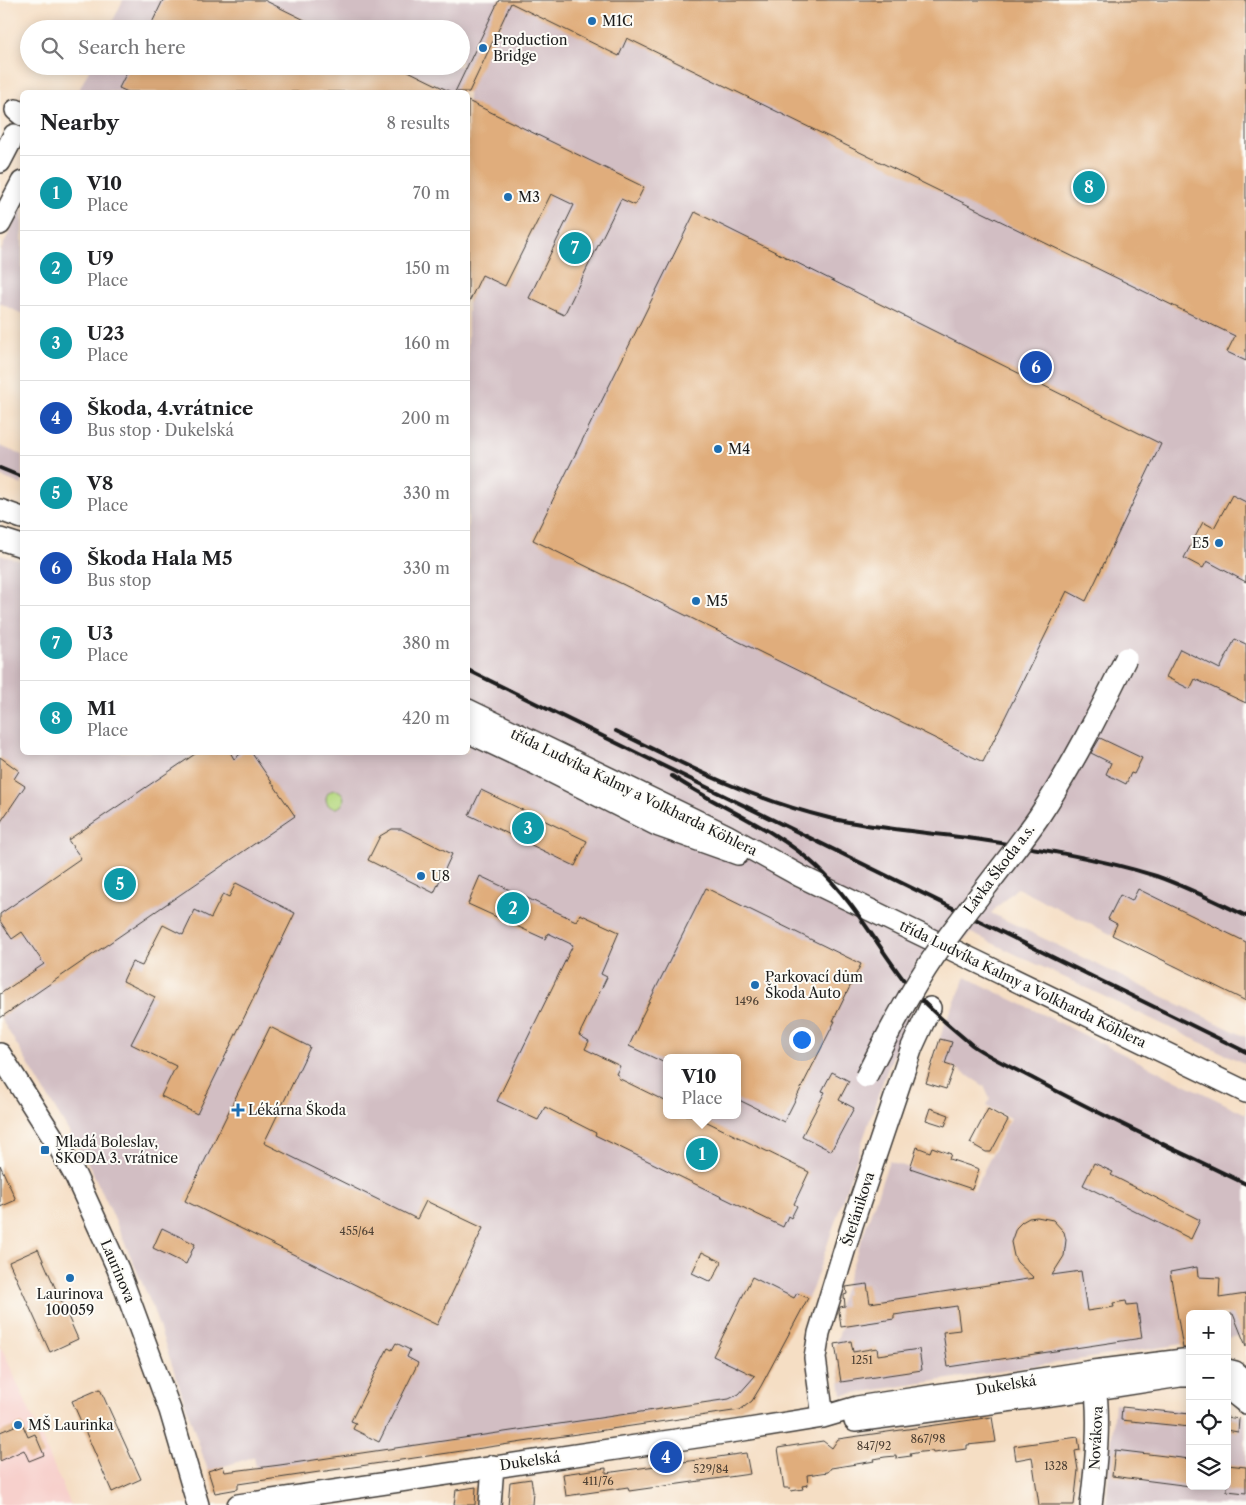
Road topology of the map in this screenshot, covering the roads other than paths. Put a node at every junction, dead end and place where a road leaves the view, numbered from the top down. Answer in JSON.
{"nodes":[{"id":1,"x":12,"y":134,"type":"edge"},
{"id":2,"x":0,"y":162,"type":"edge"},
{"id":3,"x":20,"y":186,"type":"edge"},
{"id":4,"x":0,"y":224,"type":"edge"},
{"id":5,"x":0,"y":510,"type":"edge"},
{"id":6,"x":20,"y":517,"type":"edge"},
{"id":7,"x":0,"y":539,"type":"edge"},
{"id":8,"x":20,"y":545,"type":"edge"},
{"id":9,"x":1126,"y":658,"type":"dead end"},
{"id":10,"x":470,"y":711,"type":"edge"},
{"id":11,"x":470,"y":733,"type":"edge"},
{"id":12,"x":800,"y":876,"type":"junction"},
{"id":13,"x":930,"y":1008,"type":"dead end"},
{"id":14,"x":0,"y":1054,"type":"edge"},
{"id":15,"x":866,"y":1076,"type":"dead end"},
{"id":16,"x":1246,"y":1092,"type":"edge"},
{"id":17,"x":1186,"y":1360,"type":"edge"},
{"id":18,"x":1231,"y":1371,"type":"edge"},
{"id":19,"x":1186,"y":1376,"type":"edge"},
{"id":20,"x":1094,"y":1380,"type":"junction"},
{"id":21,"x":1246,"y":1381,"type":"edge"},
{"id":22,"x":1231,"y":1391,"type":"edge"},
{"id":23,"x":1246,"y":1403,"type":"edge"},
{"id":24,"x":823,"y":1417,"type":"junction"},
{"id":25,"x":494,"y":1466,"type":"junction"},
{"id":26,"x":198,"y":1505,"type":"edge"},
{"id":27,"x":238,"y":1505,"type":"edge"},
{"id":28,"x":490,"y":1505,"type":"edge"},
{"id":29,"x":1091,"y":1505,"type":"edge"}],
"edges":[{"from":1,"to":2,"type":"street"},
{"from":3,"to":4,"type":"street"},
{"from":5,"to":6,"type":"street"},
{"from":7,"to":8,"type":"street"},
{"from":9,"to":15,"type":"street","name":"Lávka Škoda a.s.","bridge":true},
{"from":10,"to":12,"type":"street","name":"třída Ludvíka Kalmy a Volkharda Köhlera"},
{"from":11,"to":12,"type":"street","name":"třída Ludvíka Kalmy a Volkharda Köhlera"},
{"from":12,"to":16,"type":"street","name":"třída Ludvíka Kalmy a Volkharda Köhlera"},
{"from":13,"to":24,"type":"street","name":"Štefánikova"},
{"from":14,"to":26,"type":"street","name":"Laurinova"},
{"from":17,"to":20,"type":"street","name":"Dukelská"},
{"from":18,"to":21,"type":"street"},
{"from":19,"to":20,"type":"street","name":"Dukelská"},
{"from":20,"to":24,"type":"street","name":"Dukelská"},
{"from":20,"to":29,"type":"street","name":"Novákova"},
{"from":22,"to":23,"type":"street"},
{"from":24,"to":25,"type":"street","name":"Dukelská"},
{"from":25,"to":27,"type":"street","name":"Dukelská"},
{"from":25,"to":28,"type":"street"}]}
